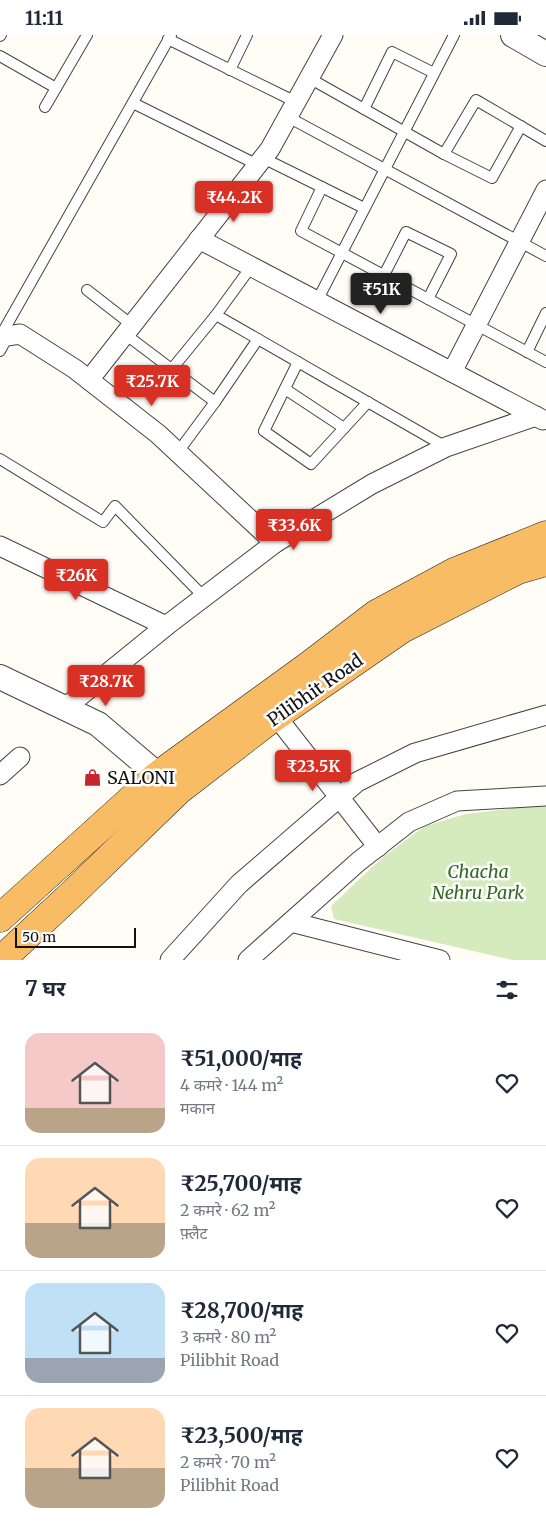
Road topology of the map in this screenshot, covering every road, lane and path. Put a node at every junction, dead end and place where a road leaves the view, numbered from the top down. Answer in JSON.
{"nodes":[{"id":1,"x":87,"y":35,"type":"edge"},
{"id":2,"x":247,"y":35,"type":"edge"},
{"id":3,"x":333,"y":35,"type":"edge"},
{"id":4,"x":454,"y":35,"type":"edge"},
{"id":5,"x":513,"y":35,"type":"edge"},
{"id":6,"x":170,"y":37,"type":"edge"},
{"id":7,"x":546,"y":54,"type":"edge"},
{"id":8,"x":0,"y":56,"type":"edge"},
{"id":9,"x":230,"y":69,"type":"junction"},
{"id":10,"x":434,"y":73,"type":"junction"},
{"id":11,"x":309,"y":78,"type":"junction"},
{"id":12,"x":56,"y":88,"type":"junction"},
{"id":13,"x":132,"y":103,"type":"junction"},
{"id":14,"x":45,"y":107,"type":"dead end"},
{"id":15,"x":364,"y":109,"type":"junction"},
{"id":16,"x":292,"y":110,"type":"junction"},
{"id":17,"x":521,"y":126,"type":"junction"},
{"id":18,"x":404,"y":131,"type":"junction"},
{"id":19,"x":546,"y":141,"type":"edge"},
{"id":20,"x":444,"y":154,"type":"junction"},
{"id":21,"x":260,"y":161,"type":"junction"},
{"id":22,"x":385,"y":169,"type":"junction"},
{"id":23,"x":322,"y":187,"type":"junction"},
{"id":24,"x":546,"y":189,"type":"edge"},
{"id":25,"x":364,"y":208,"type":"junction"},
{"id":26,"x":199,"y":239,"type":"junction"},
{"id":27,"x":519,"y":241,"type":"junction"},
{"id":28,"x":342,"y":253,"type":"junction"},
{"id":29,"x":546,"y":256,"type":"edge"},
{"id":30,"x":251,"y":267,"type":"junction"},
{"id":31,"x":384,"y":275,"type":"junction"},
{"id":32,"x":88,"y":290,"type":"dead end"},
{"id":33,"x":428,"y":299,"type":"junction"},
{"id":34,"x":317,"y":301,"type":"junction"},
{"id":35,"x":546,"y":313,"type":"edge"},
{"id":36,"x":216,"y":315,"type":"junction"},
{"id":37,"x":476,"y":325,"type":"junction"},
{"id":38,"x":128,"y":329,"type":"junction"},
{"id":39,"x":258,"y":339,"type":"junction"},
{"id":40,"x":2,"y":340,"type":"edge"},
{"id":41,"x":527,"y":352,"type":"junction"},
{"id":42,"x":298,"y":362,"type":"junction"},
{"id":43,"x":546,"y":362,"type":"edge"},
{"id":44,"x":171,"y":369,"type":"junction"},
{"id":45,"x":452,"y":372,"type":"junction"},
{"id":46,"x":89,"y":380,"type":"junction"},
{"id":47,"x":285,"y":389,"type":"junction"},
{"id":48,"x":215,"y":402,"type":"junction"},
{"id":49,"x":368,"y":402,"type":"junction"},
{"id":50,"x":542,"y":415,"type":"edge"},
{"id":51,"x":344,"y":428,"type":"junction"},
{"id":52,"x":446,"y":447,"type":"junction"},
{"id":53,"x":178,"y":452,"type":"junction"},
{"id":54,"x":0,"y":459,"type":"edge"},
{"id":55,"x":546,"y":535,"type":"edge"},
{"id":56,"x":275,"y":543,"type":"junction"},
{"id":57,"x":0,"y":546,"type":"edge"},
{"id":58,"x":546,"y":562,"type":"edge"},
{"id":59,"x":204,"y":597,"type":"junction"},
{"id":60,"x":166,"y":626,"type":"junction"},
{"id":61,"x":0,"y":677,"type":"edge"},
{"id":62,"x":65,"y":708,"type":"junction"},
{"id":63,"x":546,"y":715,"type":"edge"},
{"id":64,"x":276,"y":716,"type":"junction"},
{"id":65,"x":20,"y":757,"type":"dead end"},
{"id":66,"x":0,"y":775,"type":"edge"},
{"id":67,"x":168,"y":783,"type":"junction"},
{"id":68,"x":546,"y":796,"type":"edge"},
{"id":69,"x":340,"y":799,"type":"junction"},
{"id":70,"x":378,"y":847,"type":"junction"},
{"id":71,"x":0,"y":918,"type":"edge"},
{"id":72,"x":291,"y":922,"type":"junction"},
{"id":73,"x":1,"y":960,"type":"edge"},
{"id":74,"x":170,"y":960,"type":"edge"},
{"id":75,"x":248,"y":960,"type":"edge"},
{"id":76,"x":440,"y":960,"type":"edge"}],
"edges":[{"from":1,"to":12,"type":"lane"},
{"from":2,"to":9,"type":"lane"},
{"from":3,"to":11,"type":"street"},
{"from":4,"to":10,"type":"lane"},
{"from":5,"to":7,"type":"street"},
{"from":6,"to":9,"type":"lane"},
{"from":6,"to":13,"type":"lane"},
{"from":8,"to":12,"type":"lane"},
{"from":9,"to":16,"type":"lane"},
{"from":10,"to":15,"type":"lane"},
{"from":10,"to":18,"type":"lane"},
{"from":11,"to":15,"type":"lane"},
{"from":11,"to":16,"type":"street"},
{"from":12,"to":14,"type":"lane"},
{"from":13,"to":21,"type":"lane"},
{"from":13,"to":40,"type":"lane"},
{"from":15,"to":18,"type":"lane"},
{"from":16,"to":21,"type":"street"},
{"from":16,"to":22,"type":"lane"},
{"from":17,"to":19,"type":"lane"},
{"from":17,"to":20,"type":"lane"},
{"from":17,"to":20,"type":"lane"},
{"from":18,"to":20,"type":"lane"},
{"from":18,"to":22,"type":"lane"},
{"from":21,"to":23,"type":"lane"},
{"from":21,"to":26,"type":"street"},
{"from":22,"to":25,"type":"lane"},
{"from":22,"to":27,"type":"lane"},
{"from":23,"to":25,"type":"lane"},
{"from":23,"to":28,"type":"lane"},
{"from":24,"to":27,"type":"street"},
{"from":25,"to":28,"type":"lane"},
{"from":26,"to":30,"type":"street"},
{"from":26,"to":38,"type":"street"},
{"from":27,"to":29,"type":"lane"},
{"from":27,"to":37,"type":"street"},
{"from":28,"to":31,"type":"lane"},
{"from":28,"to":34,"type":"lane"},
{"from":30,"to":34,"type":"street"},
{"from":30,"to":36,"type":"lane"},
{"from":31,"to":33,"type":"lane"},
{"from":31,"to":33,"type":"lane"},
{"from":32,"to":38,"type":"lane"},
{"from":33,"to":37,"type":"lane"},
{"from":34,"to":45,"type":"street"},
{"from":35,"to":41,"type":"lane"},
{"from":36,"to":39,"type":"lane"},
{"from":36,"to":44,"type":"lane"},
{"from":37,"to":41,"type":"lane"},
{"from":37,"to":45,"type":"street"},
{"from":38,"to":44,"type":"lane"},
{"from":38,"to":46,"type":"street"},
{"from":39,"to":42,"type":"lane"},
{"from":39,"to":48,"type":"lane"},
{"from":40,"to":46,"type":"street"},
{"from":41,"to":43,"type":"lane"},
{"from":42,"to":47,"type":"lane"},
{"from":42,"to":49,"type":"lane"},
{"from":44,"to":48,"type":"lane"},
{"from":45,"to":50,"type":"street"},
{"from":46,"to":53,"type":"street"},
{"from":47,"to":51,"type":"lane"},
{"from":47,"to":51,"type":"lane"},
{"from":48,"to":53,"type":"lane"},
{"from":49,"to":51,"type":"lane"},
{"from":49,"to":52,"type":"lane"},
{"from":50,"to":52,"type":"street"},
{"from":52,"to":56,"type":"street"},
{"from":53,"to":56,"type":"street"},
{"from":54,"to":59,"type":"lane"},
{"from":55,"to":67,"type":"highway"},
{"from":56,"to":59,"type":"street"},
{"from":57,"to":60,"type":"street"},
{"from":58,"to":64,"type":"highway","name":"Pilibhit Road"},
{"from":59,"to":60,"type":"street"},
{"from":60,"to":62,"type":"street"},
{"from":61,"to":62,"type":"street"},
{"from":62,"to":67,"type":"street"},
{"from":63,"to":69,"type":"street"},
{"from":64,"to":67,"type":"highway","name":"Pilibhit Road"},
{"from":64,"to":69,"type":"street"},
{"from":65,"to":66,"type":"street"},
{"from":67,"to":71,"type":"highway"},
{"from":67,"to":73,"type":"highway","name":"Pilibhit Road"},
{"from":68,"to":70,"type":"street"},
{"from":69,"to":70,"type":"street"},
{"from":69,"to":74,"type":"street"},
{"from":70,"to":72,"type":"street"},
{"from":72,"to":75,"type":"street"},
{"from":72,"to":76,"type":"street"}]}
